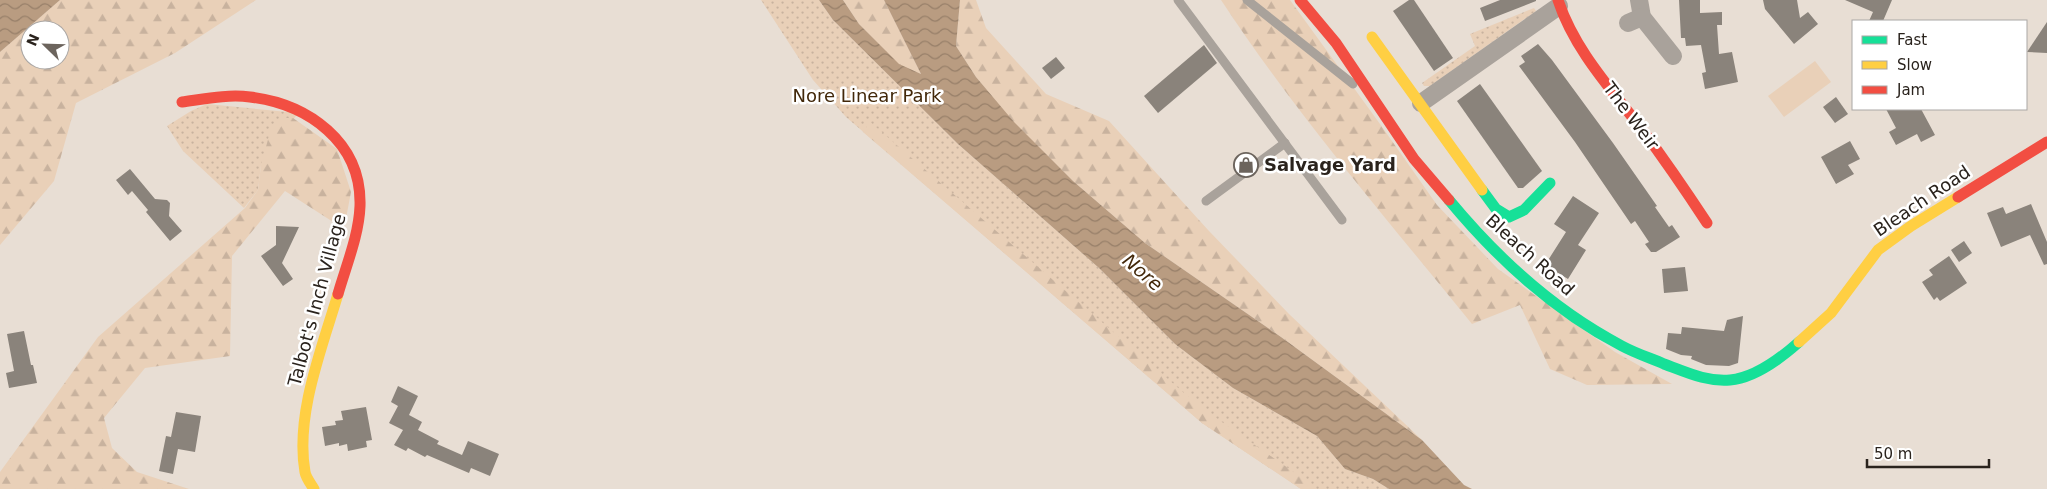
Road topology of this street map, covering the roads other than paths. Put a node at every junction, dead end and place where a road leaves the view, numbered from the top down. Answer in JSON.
{"nodes":[{"id":1,"x":1178,"y":0,"type":"edge"},
{"id":2,"x":1247,"y":0,"type":"edge"},
{"id":3,"x":1300,"y":0,"type":"edge"},
{"id":4,"x":1559,"y":3,"type":"edge"},
{"id":5,"x":1636,"y":13,"type":"edge"},
{"id":6,"x":1372,"y":38,"type":"dead end"},
{"id":7,"x":1673,"y":56,"type":"dead end"},
{"id":8,"x":1375,"y":101,"type":"junction"},
{"id":9,"x":182,"y":102,"type":"dead end"},
{"id":10,"x":1421,"y":104,"type":"junction"},
{"id":11,"x":2047,"y":142,"type":"edge"},
{"id":12,"x":1284,"y":143,"type":"junction"},
{"id":13,"x":1550,"y":183,"type":"dead end"},
{"id":14,"x":1206,"y":201,"type":"dead end"},
{"id":15,"x":1342,"y":220,"type":"dead end"},
{"id":16,"x":1708,"y":223,"type":"dead end"},
{"id":17,"x":314,"y":489,"type":"edge"}],
"edges":[{"from":1,"to":12,"type":"lane"},
{"from":2,"to":8,"type":"lane"},
{"from":3,"to":8,"type":"street","name":"Bleach Road"},
{"from":4,"to":10,"type":"street","name":"The Weir"},
{"from":4,"to":16,"type":"street","name":"The Weir"},
{"from":5,"to":7,"type":"street"},
{"from":6,"to":10,"type":"street"},
{"from":8,"to":11,"type":"street","name":"Bleach Road"},
{"from":9,"to":17,"type":"street","name":"Talbot's Inch Village"},
{"from":10,"to":13,"type":"street"},
{"from":12,"to":14,"type":"lane"},
{"from":12,"to":15,"type":"lane"}]}
